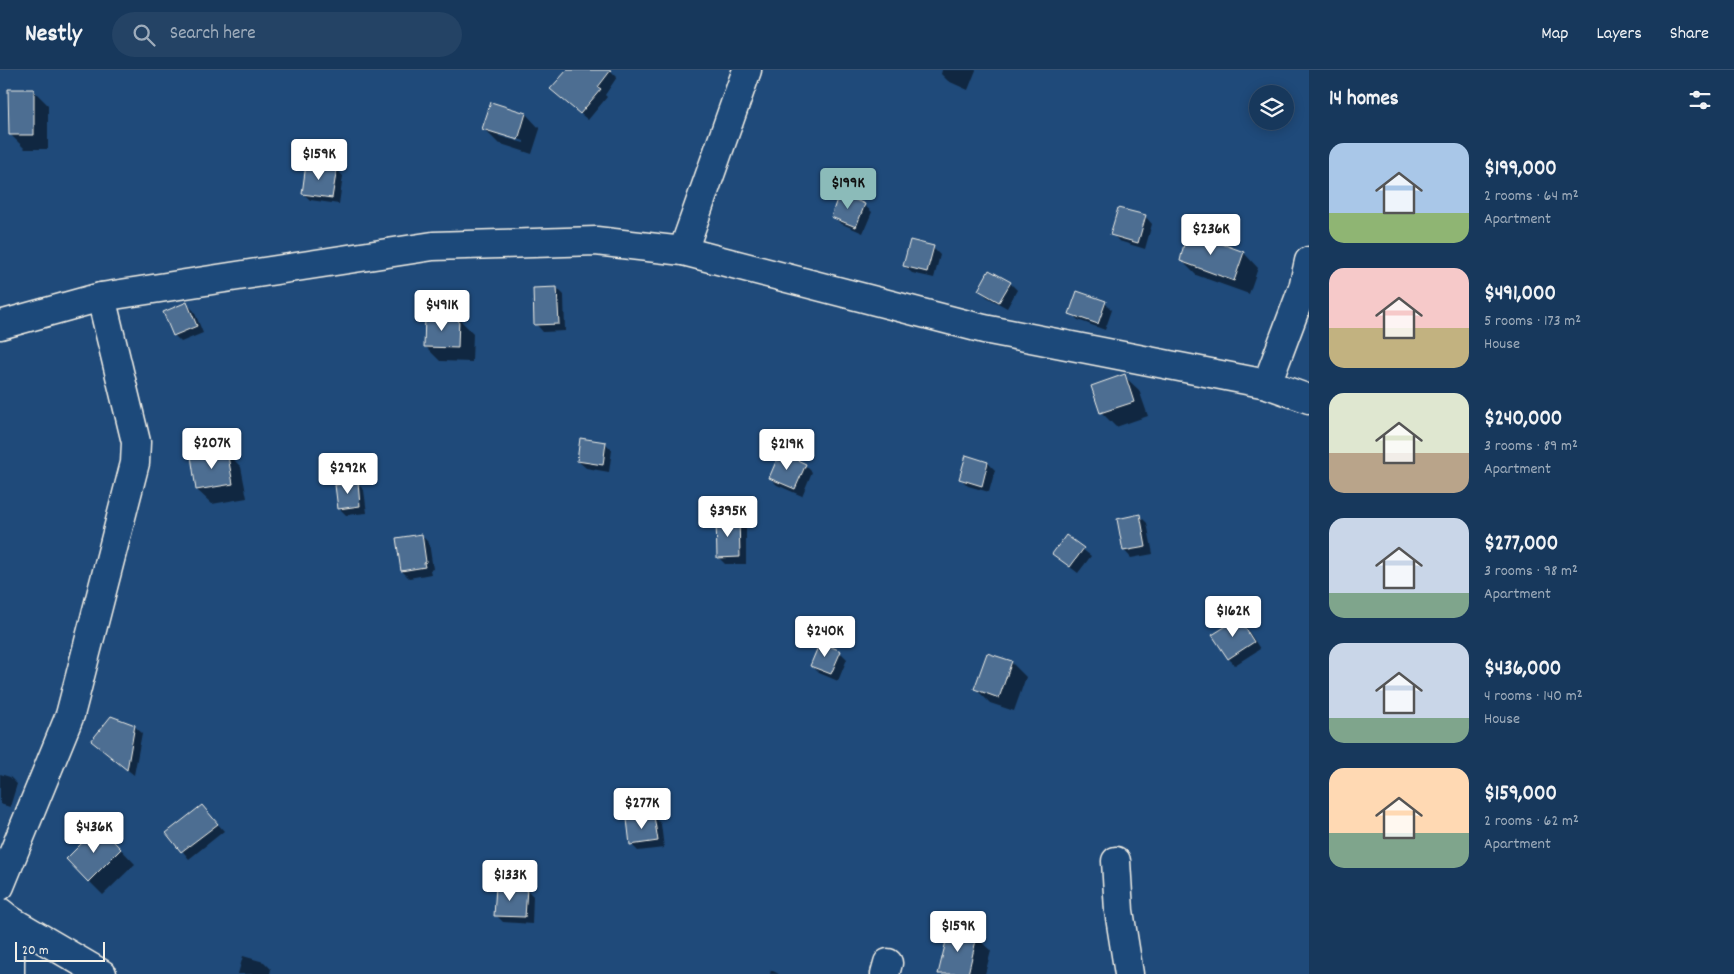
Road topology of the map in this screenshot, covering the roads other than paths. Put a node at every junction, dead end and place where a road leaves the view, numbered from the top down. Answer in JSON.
{"nodes":[{"id":1,"x":746,"y":70,"type":"edge"},
{"id":2,"x":683,"y":251,"type":"junction"},
{"id":3,"x":1309,"y":261,"type":"edge"},
{"id":4,"x":101,"y":297,"type":"junction"},
{"id":5,"x":0,"y":325,"type":"edge"},
{"id":6,"x":1267,"y":384,"type":"junction"},
{"id":7,"x":1309,"y":399,"type":"edge"},
{"id":8,"x":1116,"y":861,"type":"dead end"},
{"id":9,"x":0,"y":886,"type":"edge"},
{"id":10,"x":5,"y":916,"type":"edge"},
{"id":11,"x":10,"y":974,"type":"edge"},
{"id":12,"x":102,"y":974,"type":"edge"},
{"id":13,"x":1129,"y":974,"type":"edge"}],
"edges":[{"from":1,"to":2,"type":"street"},
{"from":2,"to":4,"type":"street"},
{"from":2,"to":6,"type":"street"},
{"from":3,"to":6,"type":"street"},
{"from":4,"to":5,"type":"street"},
{"from":4,"to":9,"type":"street"},
{"from":6,"to":7,"type":"street"},
{"from":8,"to":13,"type":"street"},
{"from":10,"to":11,"type":"street"},
{"from":10,"to":12,"type":"street"}]}
